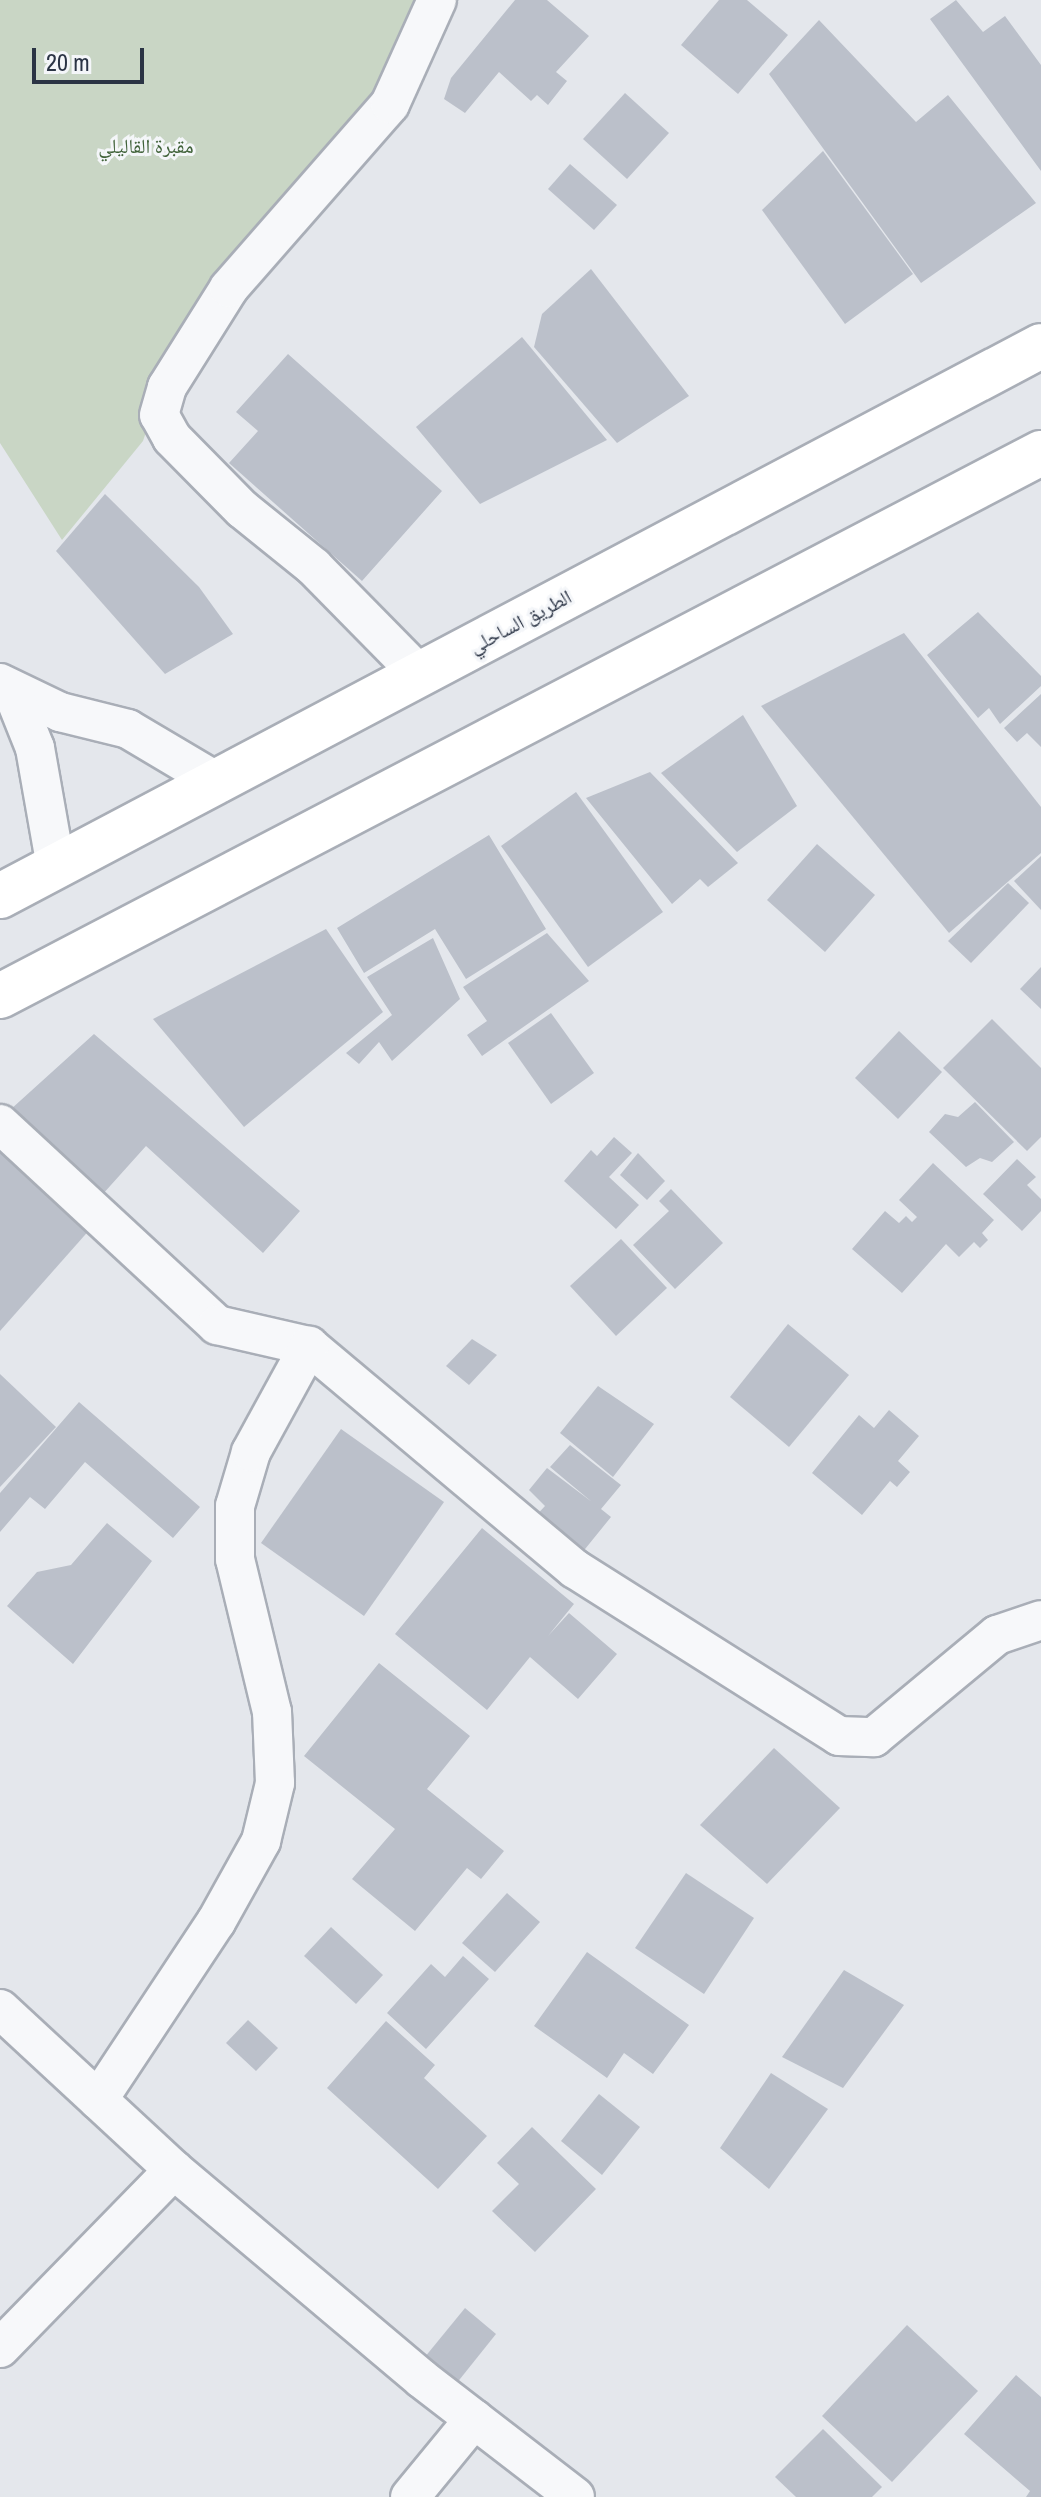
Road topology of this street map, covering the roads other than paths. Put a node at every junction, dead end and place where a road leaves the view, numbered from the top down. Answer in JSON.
{"nodes":[{"id":1,"x":437,"y":0,"type":"edge"},
{"id":2,"x":1041,"y":346,"type":"edge"},
{"id":3,"x":1041,"y":453,"type":"edge"},
{"id":4,"x":419,"y":674,"type":"junction"},
{"id":5,"x":7,"y":688,"type":"edge"},
{"id":6,"x":219,"y":783,"type":"junction"},
{"id":7,"x":56,"y":867,"type":"junction"},
{"id":8,"x":0,"y":896,"type":"edge"},
{"id":9,"x":0,"y":996,"type":"edge"},
{"id":10,"x":0,"y":1124,"type":"edge"},
{"id":11,"x":309,"y":1346,"type":"junction"},
{"id":12,"x":1041,"y":1620,"type":"edge"},
{"id":13,"x":0,"y":2009,"type":"edge"},
{"id":14,"x":98,"y":2100,"type":"junction"},
{"id":15,"x":174,"y":2170,"type":"junction"},
{"id":16,"x":0,"y":2348,"type":"edge"},
{"id":17,"x":474,"y":2419,"type":"junction"},
{"id":18,"x":410,"y":2497,"type":"edge"},
{"id":19,"x":575,"y":2497,"type":"edge"}],
"edges":[{"from":1,"to":4,"type":"street"},
{"from":2,"to":4,"type":"highway","name":"الطريق الساحلي"},
{"from":3,"to":9,"type":"highway"},
{"from":4,"to":6,"type":"highway","name":"الطريق الساحلي"},
{"from":5,"to":6,"type":"street"},
{"from":5,"to":7,"type":"street"},
{"from":6,"to":7,"type":"highway","name":"الطريق الساحلي"},
{"from":7,"to":8,"type":"highway","name":"الطريق الساحلي"},
{"from":10,"to":11,"type":"street"},
{"from":11,"to":12,"type":"street"},
{"from":11,"to":14,"type":"street"},
{"from":13,"to":14,"type":"street"},
{"from":14,"to":15,"type":"street"},
{"from":15,"to":16,"type":"street"},
{"from":15,"to":17,"type":"street"},
{"from":17,"to":18,"type":"street"},
{"from":17,"to":19,"type":"street"}]}
